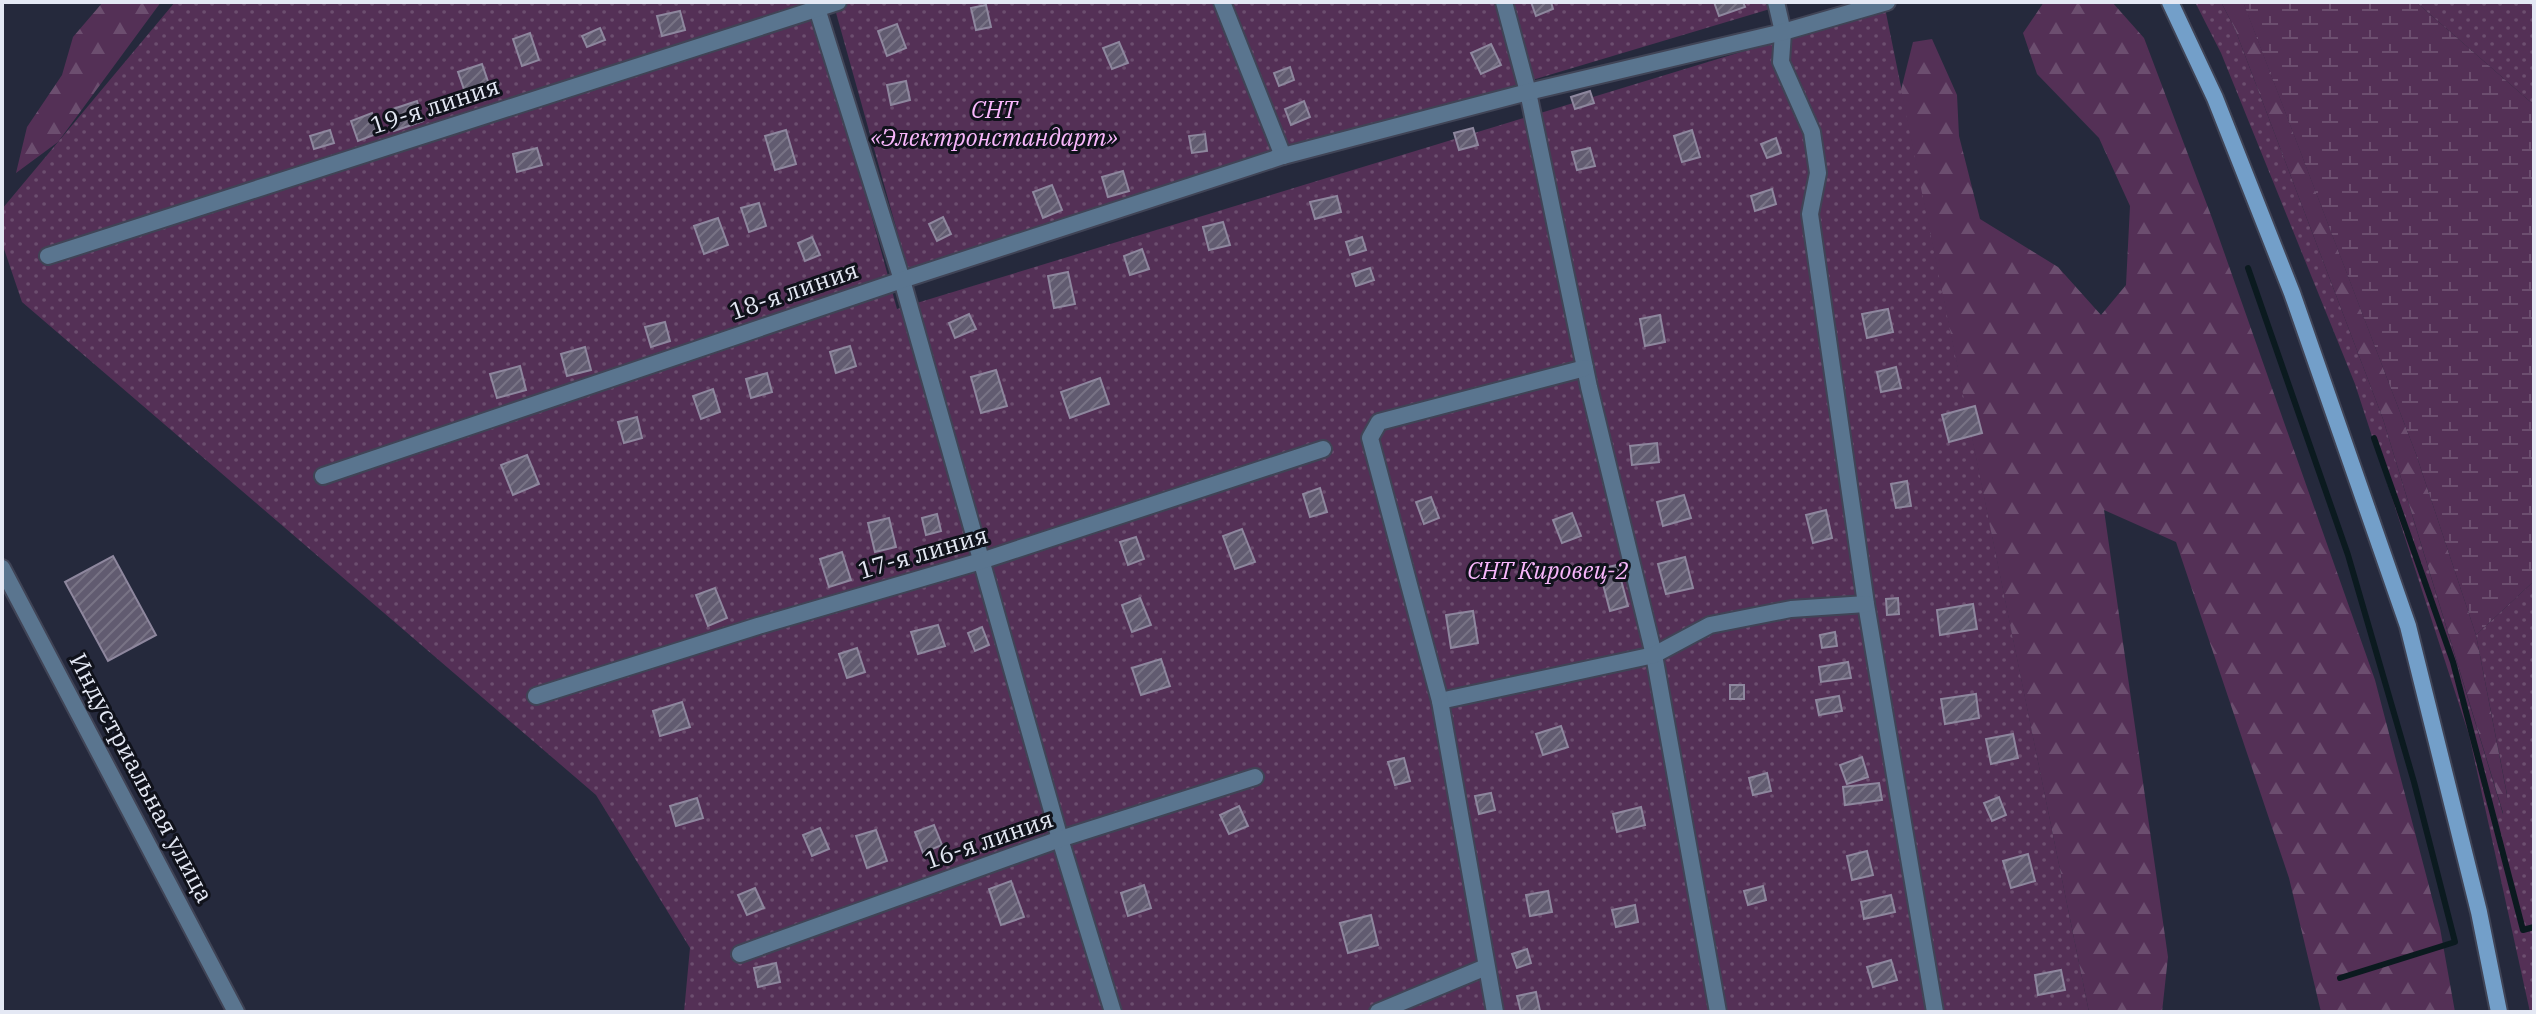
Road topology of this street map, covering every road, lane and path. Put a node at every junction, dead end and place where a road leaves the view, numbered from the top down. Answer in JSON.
{"nodes":[{"id":1,"x":838,"y":2,"type":"edge"},
{"id":2,"x":1222,"y":2,"type":"edge"},
{"id":3,"x":1504,"y":2,"type":"edge"},
{"id":4,"x":1776,"y":2,"type":"edge"},
{"id":5,"x":1887,"y":2,"type":"edge"},
{"id":6,"x":2170,"y":2,"type":"edge"},
{"id":7,"x":816,"y":5,"type":"edge"},
{"id":8,"x":1783,"y":32,"type":"junction"},
{"id":9,"x":1528,"y":92,"type":"junction"},
{"id":10,"x":1283,"y":156,"type":"junction"},
{"id":11,"x":48,"y":256,"type":"dead end"},
{"id":12,"x":902,"y":280,"type":"junction"},
{"id":13,"x":1585,"y":368,"type":"junction"},
{"id":14,"x":1323,"y":449,"type":"dead end"},
{"id":15,"x":323,"y":476,"type":"dead end"},
{"id":16,"x":981,"y":561,"type":"junction"},
{"id":17,"x":2,"y":568,"type":"edge"},
{"id":18,"x":1866,"y":604,"type":"junction"},
{"id":19,"x":1654,"y":655,"type":"junction"},
{"id":20,"x":536,"y":696,"type":"dead end"},
{"id":21,"x":1440,"y":701,"type":"junction"},
{"id":22,"x":1255,"y":777,"type":"dead end"},
{"id":23,"x":1060,"y":839,"type":"junction"},
{"id":24,"x":740,"y":954,"type":"dead end"},
{"id":25,"x":1486,"y":967,"type":"junction"},
{"id":26,"x":236,"y":1012,"type":"edge"},
{"id":27,"x":1113,"y":1012,"type":"edge"},
{"id":28,"x":1378,"y":1012,"type":"edge"},
{"id":29,"x":1495,"y":1012,"type":"edge"},
{"id":30,"x":1718,"y":1012,"type":"edge"},
{"id":31,"x":1935,"y":1012,"type":"edge"},
{"id":32,"x":2499,"y":1012,"type":"edge"}],
"edges":[{"from":1,"to":7,"type":"street","name":"19-я линия"},
{"from":2,"to":10,"type":"street"},
{"from":3,"to":9,"type":"street"},
{"from":4,"to":8,"type":"street"},
{"from":5,"to":8,"type":"street","name":"18-я линия"},
{"from":6,"to":32,"type":"main road"},
{"from":7,"to":11,"type":"street","name":"19-я линия"},
{"from":7,"to":12,"type":"street"},
{"from":8,"to":9,"type":"street","name":"18-я линия"},
{"from":8,"to":18,"type":"street"},
{"from":9,"to":10,"type":"street","name":"18-я линия"},
{"from":9,"to":13,"type":"street"},
{"from":10,"to":12,"type":"street","name":"18-я линия"},
{"from":12,"to":15,"type":"street","name":"18-я линия"},
{"from":12,"to":16,"type":"street"},
{"from":13,"to":19,"type":"street"},
{"from":13,"to":21,"type":"street"},
{"from":14,"to":16,"type":"street","name":"17-я линия"},
{"from":16,"to":20,"type":"street","name":"17-я линия"},
{"from":16,"to":23,"type":"street"},
{"from":17,"to":26,"type":"street","name":"Индустриальная улица"},
{"from":18,"to":19,"type":"street"},
{"from":18,"to":31,"type":"street"},
{"from":19,"to":21,"type":"street"},
{"from":19,"to":30,"type":"street"},
{"from":21,"to":25,"type":"street"},
{"from":22,"to":23,"type":"street","name":"16-я линия"},
{"from":23,"to":24,"type":"street","name":"16-я линия"},
{"from":23,"to":27,"type":"street"},
{"from":25,"to":28,"type":"street"},
{"from":25,"to":29,"type":"street"}]}
